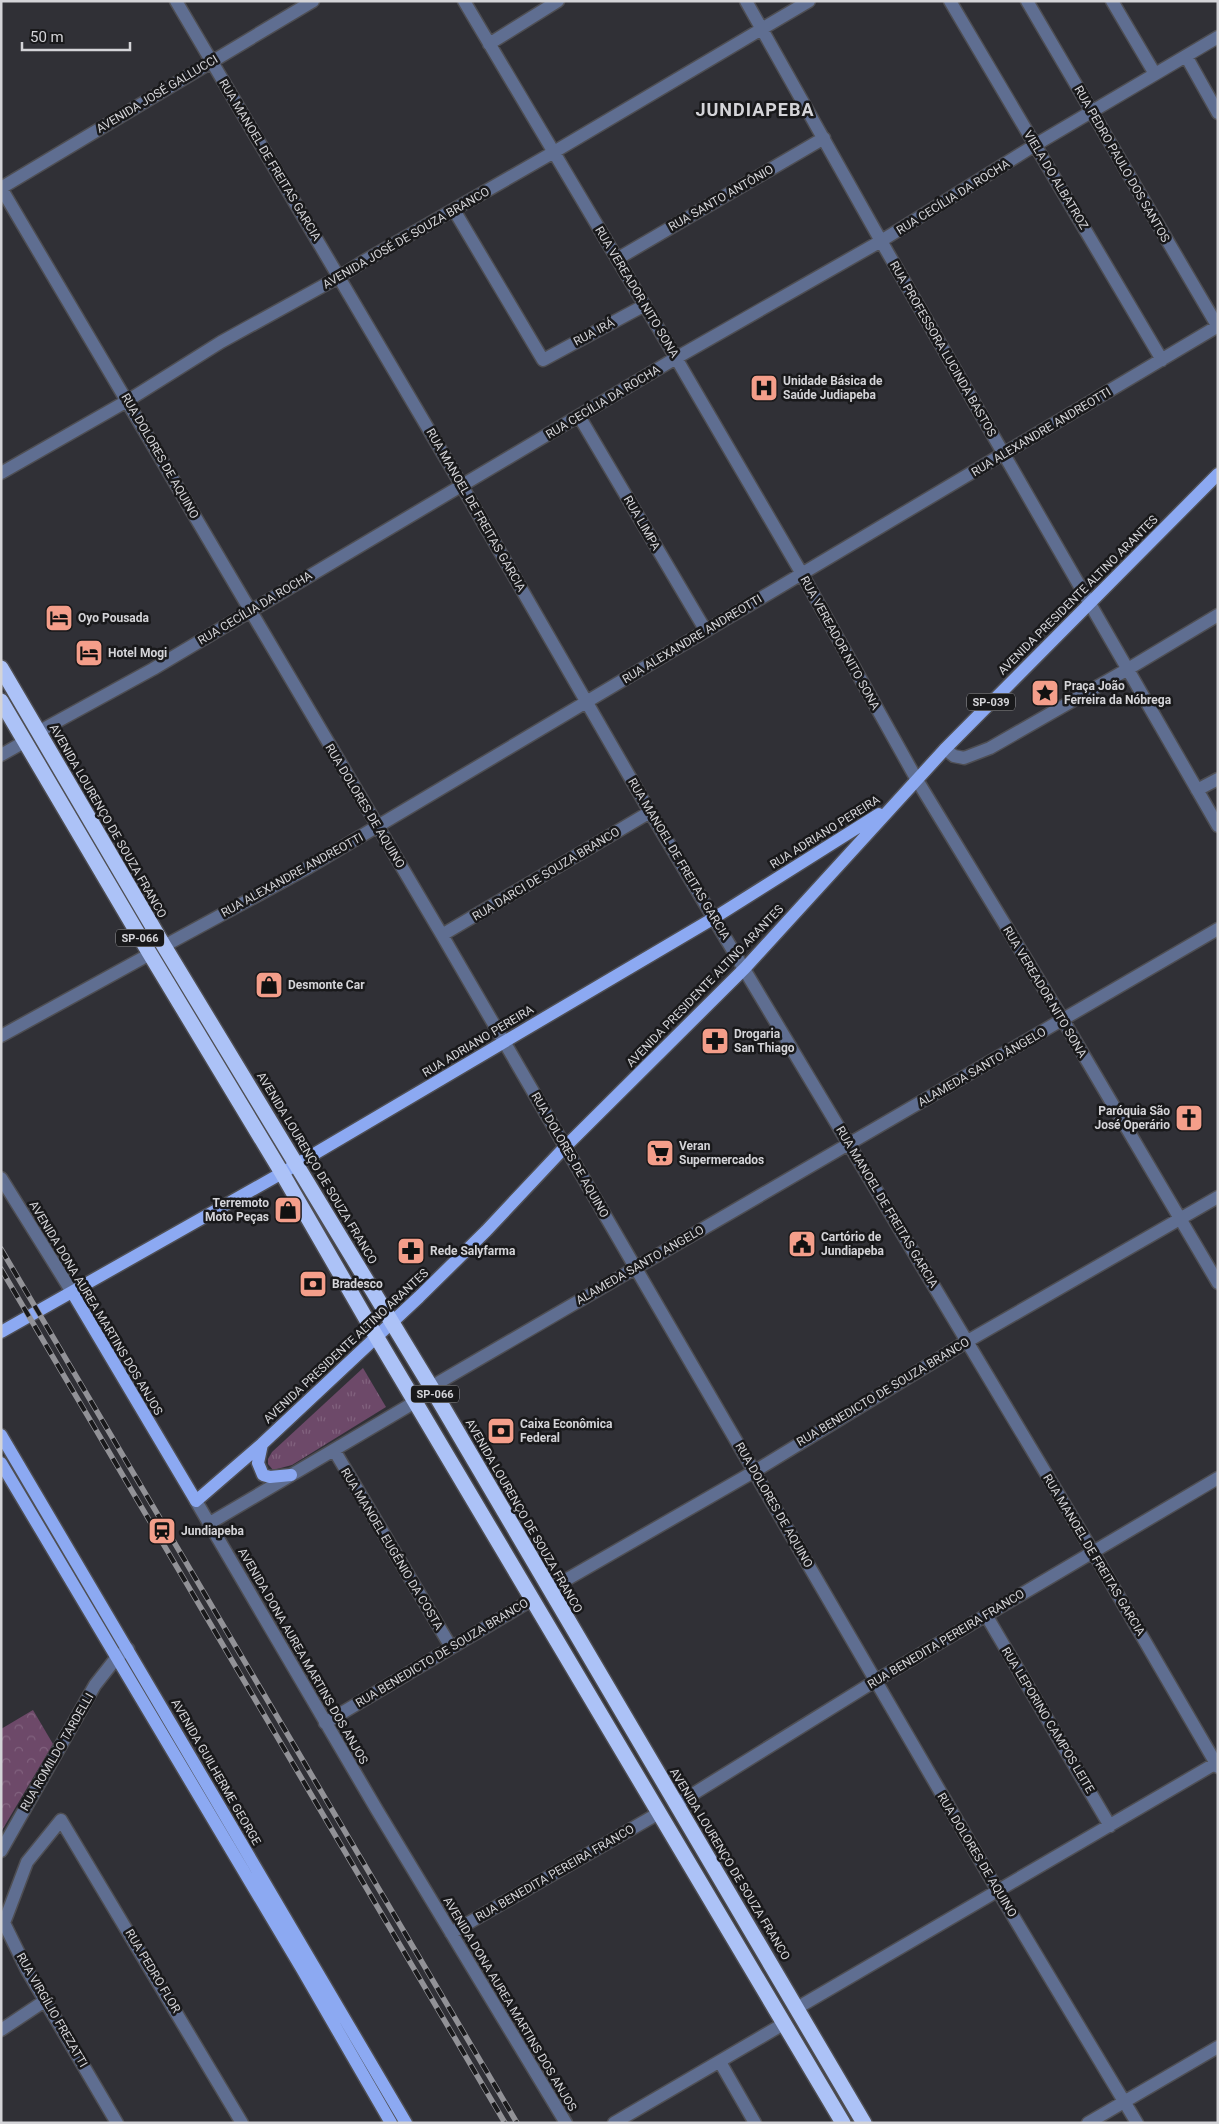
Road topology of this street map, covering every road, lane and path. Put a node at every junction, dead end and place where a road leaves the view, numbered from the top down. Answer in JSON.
{"nodes":[{"id":1,"x":176,"y":1,"type":"edge"},
{"id":2,"x":313,"y":1,"type":"edge"},
{"id":3,"x":464,"y":1,"type":"edge"},
{"id":4,"x":558,"y":1,"type":"edge"},
{"id":5,"x":746,"y":1,"type":"edge"},
{"id":6,"x":809,"y":1,"type":"edge"},
{"id":7,"x":950,"y":1,"type":"edge"},
{"id":8,"x":1026,"y":1,"type":"edge"},
{"id":9,"x":1112,"y":1,"type":"edge"},
{"id":10,"x":761,"y":30,"type":"junction"},
{"id":11,"x":1218,"y":36,"type":"edge"},
{"id":12,"x":489,"y":44,"type":"junction"},
{"id":13,"x":1186,"y":56,"type":"junction"},
{"id":14,"x":211,"y":61,"type":"junction"},
{"id":15,"x":1155,"y":74,"type":"junction"},
{"id":16,"x":1091,"y":112,"type":"junction"},
{"id":17,"x":1218,"y":113,"type":"edge"},
{"id":18,"x":824,"y":138,"type":"junction"},
{"id":19,"x":1036,"y":145,"type":"junction"},
{"id":20,"x":554,"y":152,"type":"junction"},
{"id":21,"x":1,"y":188,"type":"edge"},
{"id":22,"x":454,"y":210,"type":"junction"},
{"id":23,"x":881,"y":241,"type":"junction"},
{"id":24,"x":617,"y":258,"type":"junction"},
{"id":25,"x":340,"y":277,"type":"junction"},
{"id":26,"x":645,"y":305,"type":"junction"},
{"id":27,"x":1218,"y":327,"type":"edge"},
{"id":28,"x":676,"y":358,"type":"junction"},
{"id":29,"x":1162,"y":360,"type":"junction"},
{"id":30,"x":128,"y":401,"type":"junction"},
{"id":31,"x":579,"y":416,"type":"junction"},
{"id":32,"x":1004,"y":454,"type":"junction"},
{"id":33,"x":1,"y":474,"type":"edge"},
{"id":34,"x":1218,"y":474,"type":"edge"},
{"id":35,"x":462,"y":486,"type":"junction"},
{"id":36,"x":802,"y":574,"type":"junction"},
{"id":37,"x":1090,"y":602,"type":"junction"},
{"id":38,"x":250,"y":611,"type":"junction"},
{"id":39,"x":1218,"y":615,"type":"edge"},
{"id":40,"x":706,"y":631,"type":"junction"},
{"id":41,"x":1,"y":668,"type":"edge"},
{"id":42,"x":1128,"y":669,"type":"junction"},
{"id":43,"x":1,"y":701,"type":"edge"},
{"id":44,"x":588,"y":701,"type":"junction"},
{"id":45,"x":38,"y":732,"type":"junction"},
{"id":46,"x":24,"y":742,"type":"junction"},
{"id":47,"x":945,"y":749,"type":"junction"},
{"id":48,"x":1,"y":755,"type":"edge"},
{"id":49,"x":1218,"y":779,"type":"edge"},
{"id":50,"x":917,"y":780,"type":"junction"},
{"id":51,"x":1197,"y":790,"type":"junction"},
{"id":52,"x":894,"y":805,"type":"junction"},
{"id":53,"x":650,"y":812,"type":"junction"},
{"id":54,"x":1218,"y":826,"type":"edge"},
{"id":55,"x":377,"y":827,"type":"junction"},
{"id":56,"x":714,"y":918,"type":"junction"},
{"id":57,"x":1218,"y":929,"type":"edge"},
{"id":58,"x":442,"y":935,"type":"junction"},
{"id":59,"x":164,"y":946,"type":"junction"},
{"id":60,"x":150,"y":954,"type":"junction"},
{"id":61,"x":745,"y":968,"type":"junction"},
{"id":62,"x":1063,"y":1020,"type":"junction"},
{"id":63,"x":1,"y":1036,"type":"edge"},
{"id":64,"x":503,"y":1042,"type":"junction"},
{"id":65,"x":850,"y":1144,"type":"junction"},
{"id":66,"x":565,"y":1147,"type":"junction"},
{"id":67,"x":297,"y":1164,"type":"junction"},
{"id":68,"x":282,"y":1173,"type":"junction"},
{"id":69,"x":1,"y":1178,"type":"edge"},
{"id":70,"x":1218,"y":1197,"type":"edge"},
{"id":71,"x":1180,"y":1220,"type":"junction"},
{"id":72,"x":636,"y":1268,"type":"junction"},
{"id":73,"x":1218,"y":1283,"type":"edge"},
{"id":74,"x":72,"y":1292,"type":"junction"},
{"id":75,"x":392,"y":1321,"type":"junction"},
{"id":76,"x":1,"y":1332,"type":"edge"},
{"id":77,"x":376,"y":1336,"type":"junction"},
{"id":78,"x":966,"y":1342,"type":"junction"},
{"id":79,"x":431,"y":1387,"type":"junction"},
{"id":80,"x":415,"y":1402,"type":"junction"},
{"id":81,"x":1,"y":1435,"type":"edge"},
{"id":82,"x":262,"y":1444,"type":"junction"},
{"id":83,"x":334,"y":1450,"type":"junction"},
{"id":84,"x":1,"y":1463,"type":"edge"},
{"id":85,"x":754,"y":1471,"type":"junction"},
{"id":86,"x":291,"y":1475,"type":"junction"},
{"id":87,"x":1218,"y":1478,"type":"edge"},
{"id":88,"x":196,"y":1501,"type":"junction"},
{"id":89,"x":210,"y":1523,"type":"junction"},
{"id":90,"x":1093,"y":1552,"type":"junction"},
{"id":91,"x":550,"y":1589,"type":"junction"},
{"id":92,"x":533,"y":1599,"type":"junction"},
{"id":93,"x":986,"y":1615,"type":"junction"},
{"id":94,"x":451,"y":1647,"type":"junction"},
{"id":95,"x":128,"y":1649,"type":"junction"},
{"id":96,"x":117,"y":1657,"type":"junction"},
{"id":97,"x":875,"y":1681,"type":"junction"},
{"id":98,"x":325,"y":1723,"type":"junction"},
{"id":99,"x":1217,"y":1764,"type":"edge"},
{"id":100,"x":676,"y":1804,"type":"junction"},
{"id":101,"x":659,"y":1813,"type":"junction"},
{"id":102,"x":61,"y":1820,"type":"joint"},
{"id":103,"x":1110,"y":1826,"type":"junction"},
{"id":104,"x":1,"y":1851,"type":"edge"},
{"id":105,"x":998,"y":1891,"type":"junction"},
{"id":106,"x":451,"y":1933,"type":"junction"},
{"id":107,"x":46,"y":2000,"type":"junction"},
{"id":108,"x":797,"y":2008,"type":"junction"},
{"id":109,"x":785,"y":2023,"type":"junction"},
{"id":110,"x":1,"y":2030,"type":"edge"},
{"id":111,"x":1218,"y":2047,"type":"edge"},
{"id":112,"x":720,"y":2062,"type":"junction"},
{"id":113,"x":1124,"y":2101,"type":"junction"},
{"id":114,"x":117,"y":2123,"type":"edge"},
{"id":115,"x":242,"y":2123,"type":"edge"},
{"id":116,"x":391,"y":2123,"type":"edge"},
{"id":117,"x":406,"y":2123,"type":"edge"},
{"id":118,"x":566,"y":2123,"type":"edge"},
{"id":119,"x":614,"y":2123,"type":"edge"},
{"id":120,"x":755,"y":2123,"type":"edge"},
{"id":121,"x":843,"y":2123,"type":"edge"},
{"id":122,"x":864,"y":2123,"type":"edge"},
{"id":123,"x":1088,"y":2123,"type":"edge"},
{"id":124,"x":1136,"y":2123,"type":"edge"}],
"edges":[{"from":1,"to":14,"type":"street","name":"RUA MANOEL DE FREITAS GARCIA"},
{"from":2,"to":14,"type":"street","name":"AVENIDA JOSÉ GALLUCCI"},
{"from":3,"to":12,"type":"street","name":"RUA VEREADOR NITO SONA"},
{"from":4,"to":12,"type":"street"},
{"from":5,"to":10,"type":"street","name":"RUA PROFESSORA LUCINDA BASTOS"},
{"from":6,"to":10,"type":"street","name":"AVENIDA JOSÉ DE SOUZA BRANCO"},
{"from":7,"to":19,"type":"street","name":"VIELA DO ALBATROZ"},
{"from":8,"to":16,"type":"street","name":"RUA PEDRO PAULO DOS SANTOS"},
{"from":9,"to":15,"type":"street"},
{"from":10,"to":18,"type":"street","name":"RUA PROFESSORA LUCINDA BASTOS"},
{"from":10,"to":20,"type":"street","name":"AVENIDA JOSÉ DE SOUZA BRANCO"},
{"from":11,"to":13,"type":"street","name":"RUA CECÍLIA DA ROCHA"},
{"from":12,"to":20,"type":"street","name":"RUA VEREADOR NITO SONA"},
{"from":13,"to":15,"type":"street","name":"RUA CECÍLIA DA ROCHA"},
{"from":13,"to":17,"type":"street"},
{"from":14,"to":21,"type":"street","name":"AVENIDA JOSÉ GALLUCCI"},
{"from":14,"to":25,"type":"street","name":"RUA MANOEL DE FREITAS GARCIA"},
{"from":15,"to":16,"type":"street","name":"RUA CECÍLIA DA ROCHA"},
{"from":16,"to":19,"type":"street","name":"RUA CECÍLIA DA ROCHA"},
{"from":16,"to":27,"type":"street","name":"RUA PEDRO PAULO DOS SANTOS"},
{"from":18,"to":23,"type":"street","name":"RUA PROFESSORA LUCINDA BASTOS"},
{"from":18,"to":24,"type":"street","name":"RUA SANTO ANTÔNIO"},
{"from":19,"to":23,"type":"street","name":"RUA CECÍLIA DA ROCHA"},
{"from":19,"to":29,"type":"street","name":"VIELA DO ALBATROZ"},
{"from":20,"to":22,"type":"street","name":"AVENIDA JOSÉ DE SOUZA BRANCO"},
{"from":20,"to":24,"type":"street","name":"RUA VEREADOR NITO SONA"},
{"from":21,"to":30,"type":"street","name":"RUA DOLORES DE AQUINO"},
{"from":22,"to":25,"type":"street","name":"AVENIDA JOSÉ DE SOUZA BRANCO"},
{"from":22,"to":26,"type":"street","name":"RUA IRÁ"},
{"from":23,"to":28,"type":"street","name":"RUA CECÍLIA DA ROCHA"},
{"from":23,"to":32,"type":"street","name":"RUA PROFESSORA LUCINDA BASTOS"},
{"from":24,"to":26,"type":"street","name":"RUA VEREADOR NITO SONA"},
{"from":25,"to":30,"type":"street","name":"AVENIDA JOSÉ DE SOUZA BRANCO"},
{"from":25,"to":35,"type":"street","name":"RUA MANOEL DE FREITAS GARCIA"},
{"from":26,"to":28,"type":"street","name":"RUA VEREADOR NITO SONA"},
{"from":27,"to":29,"type":"street","name":"RUA ALEXANDRE ANDREOTTI"},
{"from":28,"to":31,"type":"street","name":"RUA CECÍLIA DA ROCHA"},
{"from":28,"to":36,"type":"street","name":"RUA VEREADOR NITO SONA"},
{"from":29,"to":32,"type":"street","name":"RUA ALEXANDRE ANDREOTTI"},
{"from":30,"to":33,"type":"street","name":"AVENIDA JOSÉ DE SOUZA BRANCO"},
{"from":30,"to":38,"type":"street","name":"RUA DOLORES DE AQUINO"},
{"from":31,"to":35,"type":"street","name":"RUA CECÍLIA DA ROCHA"},
{"from":31,"to":40,"type":"street","name":"RUA LIMPA"},
{"from":32,"to":36,"type":"street","name":"RUA ALEXANDRE ANDREOTTI"},
{"from":32,"to":37,"type":"street","name":"RUA PROFESSORA LUCINDA BASTOS"},
{"from":34,"to":37,"type":"main road","name":"AVENIDA PRESIDENTE ALTINO ARANTES","number":"SP-039"},
{"from":35,"to":38,"type":"street","name":"RUA CECÍLIA DA ROCHA"},
{"from":35,"to":44,"type":"street","name":"RUA MANOEL DE FREITAS GARCIA"},
{"from":36,"to":40,"type":"street","name":"RUA ALEXANDRE ANDREOTTI"},
{"from":36,"to":50,"type":"street","name":"RUA VEREADOR NITO SONA"},
{"from":37,"to":42,"type":"street","name":"RUA PROFESSORA LUCINDA BASTOS"},
{"from":37,"to":47,"type":"main road","name":"AVENIDA PRESIDENTE ALTINO ARANTES","number":"SP-039"},
{"from":38,"to":45,"type":"street","name":"RUA CECÍLIA DA ROCHA"},
{"from":38,"to":55,"type":"street","name":"RUA DOLORES DE AQUINO"},
{"from":39,"to":42,"type":"street"},
{"from":40,"to":44,"type":"street","name":"RUA ALEXANDRE ANDREOTTI"},
{"from":41,"to":45,"type":"highway","name":"AVENIDA LOURENÇO DE SOUZA FRANCO","number":"SP-066"},
{"from":42,"to":47,"type":"street"},
{"from":42,"to":51,"type":"street","name":"RUA PROFESSORA LUCINDA BASTOS"},
{"from":43,"to":46,"type":"highway","number":"SP-066"},
{"from":44,"to":53,"type":"street","name":"RUA MANOEL DE FREITAS GARCIA"},
{"from":44,"to":55,"type":"street","name":"RUA ALEXANDRE ANDREOTTI"},
{"from":45,"to":59,"type":"highway","name":"AVENIDA LOURENÇO DE SOUZA FRANCO","number":"SP-066"},
{"from":46,"to":48,"type":"street"},
{"from":46,"to":60,"type":"highway","number":"SP-066"},
{"from":47,"to":50,"type":"main road","name":"AVENIDA PRESIDENTE ALTINO ARANTES","number":"SP-039"},
{"from":49,"to":51,"type":"street"},
{"from":50,"to":52,"type":"main road","name":"AVENIDA PRESIDENTE ALTINO ARANTES","number":"SP-039"},
{"from":50,"to":62,"type":"street","name":"RUA VEREADOR NITO SONA"},
{"from":51,"to":54,"type":"street","name":"RUA PROFESSORA LUCINDA BASTOS"},
{"from":52,"to":56,"type":"main road","name":"RUA ADRIANO PEREIRA"},
{"from":52,"to":61,"type":"main road","name":"AVENIDA PRESIDENTE ALTINO ARANTES"},
{"from":53,"to":56,"type":"street","name":"RUA MANOEL DE FREITAS GARCIA"},
{"from":53,"to":58,"type":"street","name":"RUA DARCI DE SOUZA BRANCO"},
{"from":55,"to":58,"type":"street","name":"RUA DOLORES DE AQUINO"},
{"from":55,"to":59,"type":"street","name":"RUA ALEXANDRE ANDREOTTI"},
{"from":56,"to":61,"type":"street","name":"RUA MANOEL DE FREITAS GARCIA"},
{"from":56,"to":64,"type":"main road","name":"RUA ADRIANO PEREIRA"},
{"from":57,"to":62,"type":"street","name":"ALAMEDA SANTO ÂNGELO"},
{"from":58,"to":64,"type":"street","name":"RUA DOLORES DE AQUINO"},
{"from":59,"to":67,"type":"highway","name":"AVENIDA LOURENÇO DE SOUZA FRANCO","number":"SP-066"},
{"from":60,"to":63,"type":"street"},
{"from":60,"to":68,"type":"highway","number":"SP-066"},
{"from":61,"to":65,"type":"street","name":"RUA MANOEL DE FREITAS GARCIA"},
{"from":61,"to":66,"type":"main road","name":"AVENIDA PRESIDENTE ALTINO ARANTES"},
{"from":62,"to":65,"type":"street","name":"ALAMEDA SANTO ÂNGELO"},
{"from":62,"to":71,"type":"street","name":"RUA VEREADOR NITO SONA"},
{"from":64,"to":66,"type":"street","name":"RUA DOLORES DE AQUINO"},
{"from":64,"to":67,"type":"main road","name":"RUA ADRIANO PEREIRA"},
{"from":65,"to":72,"type":"street","name":"ALAMEDA SANTO ANGELO"},
{"from":65,"to":78,"type":"street","name":"RUA MANOEL DE FREITAS GARCIA"},
{"from":66,"to":72,"type":"street","name":"RUA DOLORES DE AQUINO"},
{"from":66,"to":75,"type":"main road","name":"AVENIDA PRESIDENTE ALTINO ARANTES"},
{"from":67,"to":68,"type":"main road","name":"RUA ADRIANO PEREIRA"},
{"from":67,"to":75,"type":"highway","name":"AVENIDA LOURENÇO DE SOUZA FRANCO","number":"SP-066"},
{"from":68,"to":74,"type":"main road","name":"RUA ADRIANO PEREIRA"},
{"from":68,"to":77,"type":"highway","number":"SP-066"},
{"from":69,"to":74,"type":"street","name":"AVENIDA DONA AUREA MARTINS DOS ANJOS"},
{"from":70,"to":71,"type":"street","name":"RUA BENEDICTO DE SOUZA BRANCO"},
{"from":71,"to":73,"type":"street","name":"RUA VEREADOR NITO SONA"},
{"from":71,"to":78,"type":"street","name":"RUA BENEDICTO DE SOUZA BRANCO"},
{"from":72,"to":79,"type":"street","name":"ALAMEDA SANTO ANGELO"},
{"from":72,"to":85,"type":"street","name":"RUA DOLORES DE AQUINO"},
{"from":74,"to":76,"type":"main road","name":"RUA ADRIANO PEREIRA"},
{"from":74,"to":88,"type":"main road","name":"AVENIDA DONA AUREA MARTINS DOS ANJOS"},
{"from":75,"to":77,"type":"main road","name":"AVENIDA PRESIDENTE ALTINO ARANTES"},
{"from":75,"to":79,"type":"highway","name":"AVENIDA LOURENÇO DE SOUZA FRANCO","number":"SP-066"},
{"from":77,"to":80,"type":"highway","number":"SP-066"},
{"from":77,"to":82,"type":"main road","name":"AVENIDA PRESIDENTE ALTINO ARANTES"},
{"from":78,"to":85,"type":"street","name":"RUA BENEDICTO DE SOUZA BRANCO"},
{"from":78,"to":90,"type":"street","name":"RUA MANOEL DE FREITAS GARCIA"},
{"from":79,"to":91,"type":"highway","name":"AVENIDA LOURENÇO DE SOUZA FRANCO","number":"SP-066"},
{"from":80,"to":83,"type":"street"},
{"from":80,"to":92,"type":"highway","number":"SP-066"},
{"from":81,"to":95,"type":"main road","name":"AVENIDA GUILHERME GEORGE"},
{"from":82,"to":86,"type":"main road"},
{"from":82,"to":88,"type":"main road","name":"AVENIDA PRESIDENTE ALTINO ARANTES"},
{"from":83,"to":86,"type":"street"},
{"from":83,"to":94,"type":"street","name":"RUA MANOEL EUGÊNIO DA COSTA"},
{"from":84,"to":96,"type":"main road","name":"AVENIDA GUILHERME GEORGE"},
{"from":85,"to":91,"type":"street","name":"RUA BENEDICTO DE SOUZA BRANCO"},
{"from":85,"to":97,"type":"street","name":"RUA DOLORES DE AQUINO"},
{"from":86,"to":89,"type":"street"},
{"from":87,"to":90,"type":"street","name":"RUA BENEDITA PEREIRA FRANCO"},
{"from":88,"to":89,"type":"street","name":"AVENIDA DONA AUREA MARTINS DOS ANJOS"},
{"from":89,"to":98,"type":"street","name":"AVENIDA DONA AUREA MARTINS DOS ANJOS"},
{"from":90,"to":93,"type":"street","name":"RUA BENEDITA PEREIRA FRANCO"},
{"from":90,"to":99,"type":"street","name":"RUA MANOEL DE FREITAS GARCIA"},
{"from":91,"to":100,"type":"highway","name":"AVENIDA LOURENÇO DE SOUZA FRANCO","number":"SP-066"},
{"from":92,"to":94,"type":"street","name":"RUA BENEDICTO DE SOUZA BRANCO"},
{"from":92,"to":101,"type":"highway","number":"SP-066"},
{"from":93,"to":97,"type":"street","name":"RUA BENEDITA PEREIRA FRANCO"},
{"from":93,"to":103,"type":"street","name":"RUA LEPORINO CAMPOS LEITE"},
{"from":94,"to":98,"type":"street","name":"RUA BENEDICTO DE SOUZA BRANCO"},
{"from":95,"to":96,"type":"street","name":"RUA ROMILDO TARDELLI"},
{"from":95,"to":117,"type":"main road","name":"AVENIDA GUILHERME GEORGE"},
{"from":96,"to":104,"type":"street","name":"RUA ROMILDO TARDELLI"},
{"from":96,"to":116,"type":"main road","name":"AVENIDA GUILHERME GEORGE"},
{"from":97,"to":100,"type":"street","name":"RUA BENEDITA PEREIRA FRANCO"},
{"from":97,"to":105,"type":"street","name":"RUA DOLORES DE AQUINO"},
{"from":98,"to":106,"type":"street","name":"AVENIDA DONA AUREA MARTINS DOS ANJOS"},
{"from":99,"to":103,"type":"street"},
{"from":100,"to":108,"type":"highway","name":"AVENIDA LOURENÇO DE SOUZA FRANCO","number":"SP-066"},
{"from":101,"to":106,"type":"street","name":"RUA BENEDITA PEREIRA FRANCO"},
{"from":101,"to":109,"type":"highway","number":"SP-066"},
{"from":102,"to":107,"type":"street","name":"RUA VIRGÍLIO FREZATTI"},
{"from":102,"to":115,"type":"street","name":"RUA PEDRO FLOR"},
{"from":103,"to":105,"type":"street"},
{"from":105,"to":108,"type":"street"},
{"from":105,"to":113,"type":"street","name":"RUA DOLORES DE AQUINO"},
{"from":106,"to":118,"type":"street","name":"AVENIDA DONA AUREA MARTINS DOS ANJOS"},
{"from":107,"to":110,"type":"street"},
{"from":107,"to":114,"type":"street","name":"RUA VIRGÍLIO FREZATTI"},
{"from":108,"to":122,"type":"highway","name":"AVENIDA LOURENÇO DE SOUZA FRANCO","number":"SP-066"},
{"from":109,"to":112,"type":"street"},
{"from":109,"to":121,"type":"highway","number":"SP-066"},
{"from":111,"to":113,"type":"street"},
{"from":112,"to":119,"type":"street"},
{"from":112,"to":120,"type":"street"},
{"from":113,"to":123,"type":"street"},
{"from":113,"to":124,"type":"street","name":"RUA DOLORES DE AQUINO"}]}
